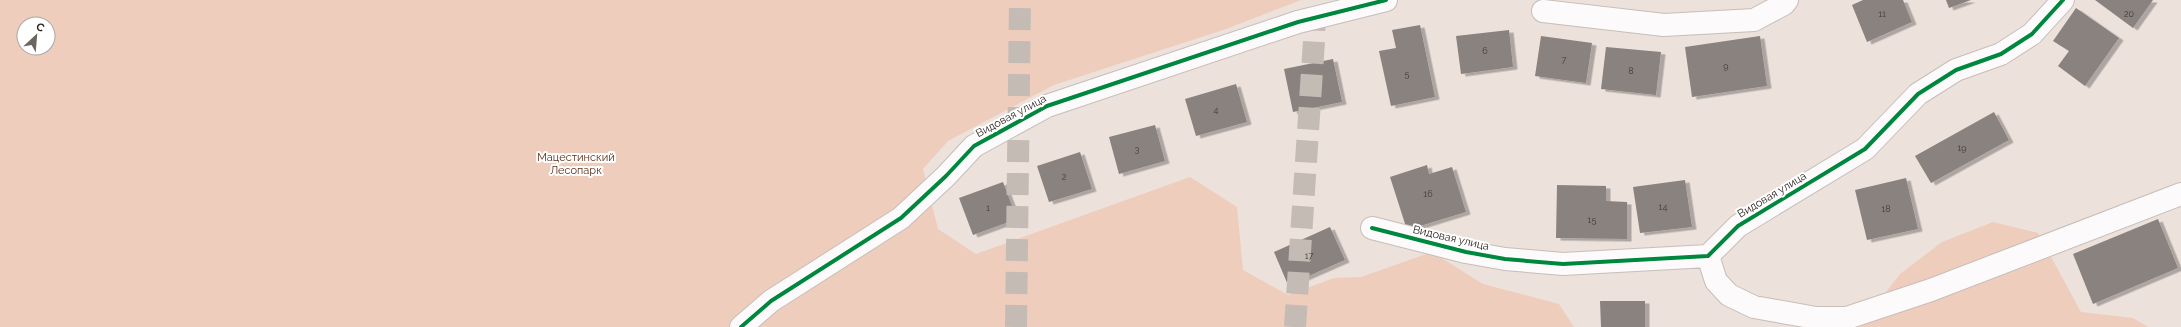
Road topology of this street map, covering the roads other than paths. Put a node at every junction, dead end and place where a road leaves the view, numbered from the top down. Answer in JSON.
{"nodes":[{"id":1,"x":1386,"y":0,"type":"edge"},
{"id":2,"x":1787,"y":0,"type":"edge"},
{"id":3,"x":2063,"y":0,"type":"edge"},
{"id":4,"x":1543,"y":11,"type":"dead end"},
{"id":5,"x":2181,"y":194,"type":"edge"},
{"id":6,"x":1372,"y":228,"type":"dead end"},
{"id":7,"x":1708,"y":256,"type":"junction"},
{"id":8,"x":741,"y":327,"type":"edge"}],
"edges":[{"from":1,"to":8,"type":"street","name":"Видовая улица"},
{"from":2,"to":4,"type":"street"},
{"from":3,"to":7,"type":"street","name":"Видовая улица"},
{"from":5,"to":7,"type":"street"},
{"from":6,"to":7,"type":"street","name":"Видовая улица"}]}
